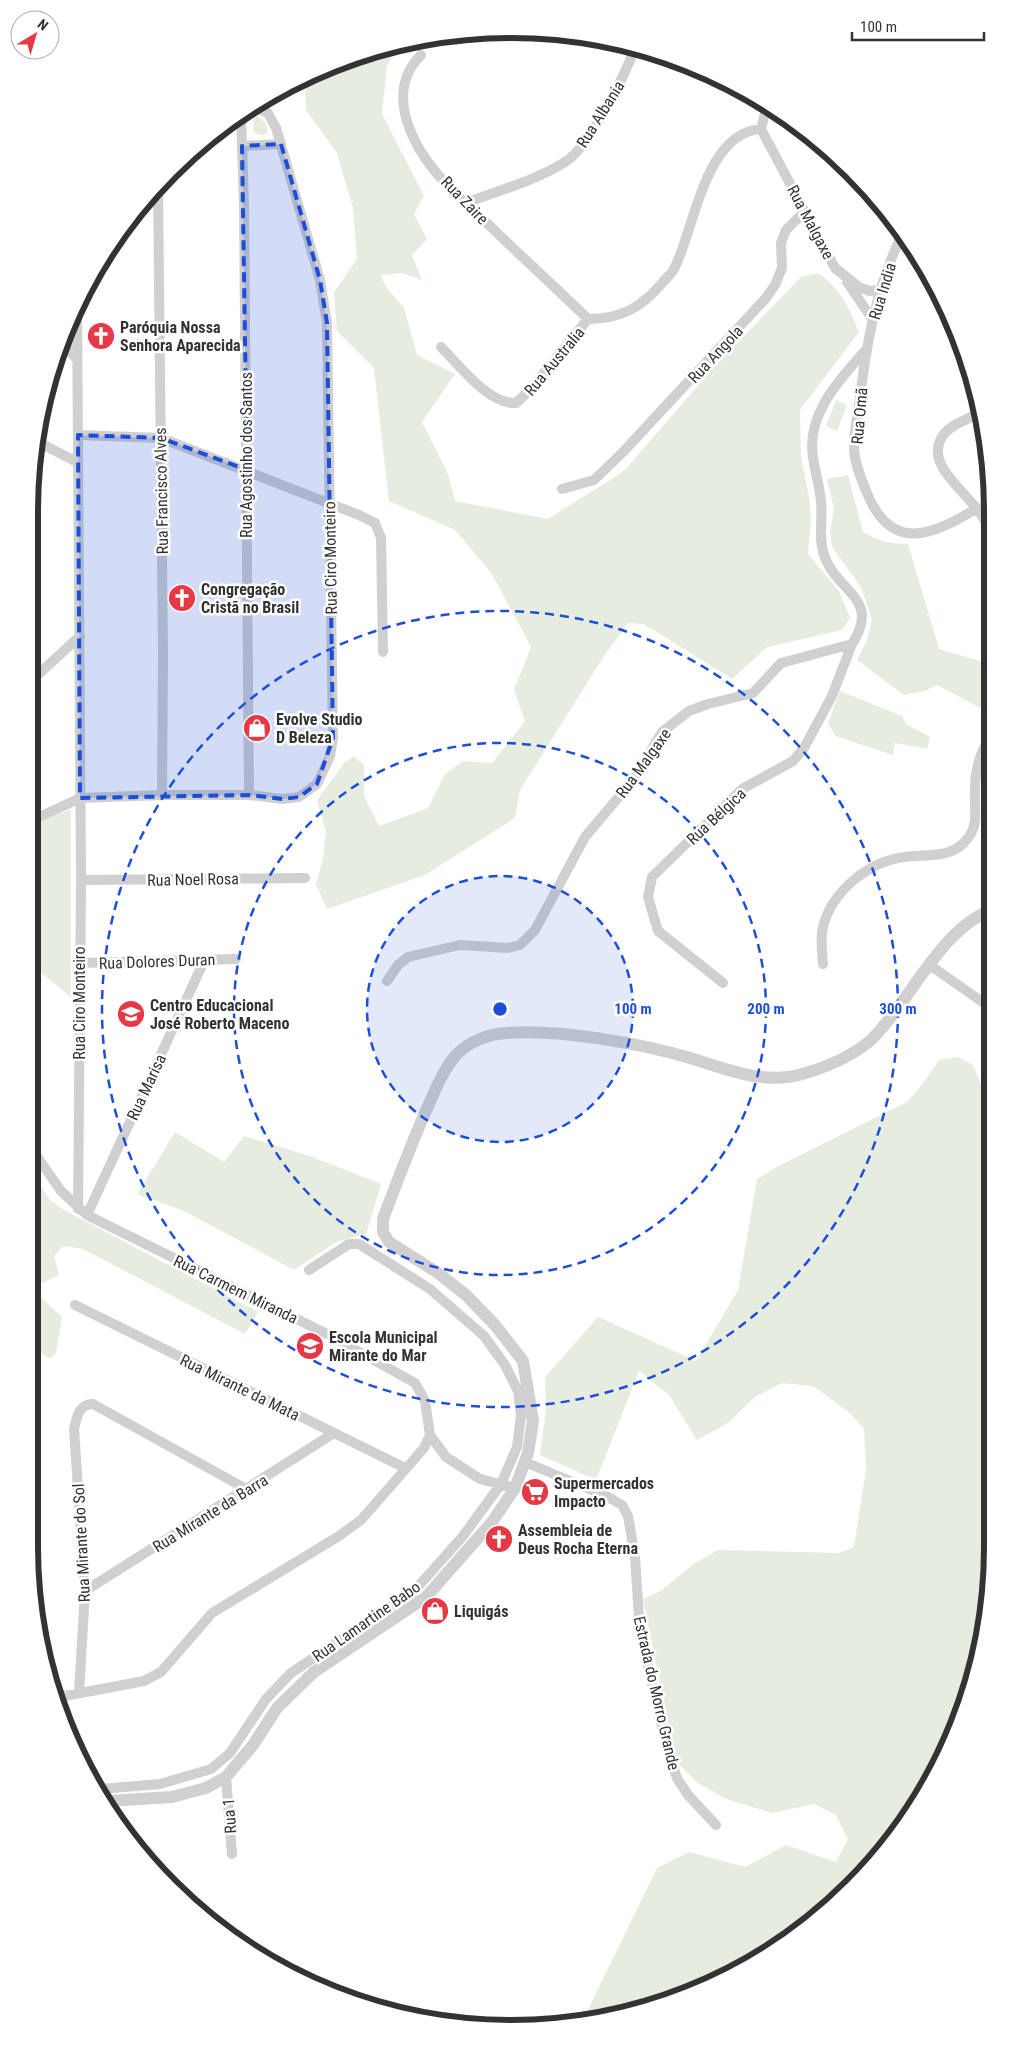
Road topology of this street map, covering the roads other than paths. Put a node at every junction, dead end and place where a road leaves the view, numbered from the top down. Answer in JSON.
{"nodes":[{"id":1,"x":632,"y":54,"type":"edge"},
{"id":2,"x":421,"y":55,"type":"dead end"},
{"id":3,"x":260,"y":109,"type":"edge"},
{"id":4,"x":765,"y":112,"type":"edge"},
{"id":5,"x":241,"y":122,"type":"edge"},
{"id":6,"x":761,"y":129,"type":"junction"},
{"id":7,"x":281,"y":144,"type":"junction"},
{"id":8,"x":242,"y":146,"type":"junction"},
{"id":9,"x":158,"y":196,"type":"edge"},
{"id":10,"x":466,"y":203,"type":"junction"},
{"id":11,"x":805,"y":211,"type":"junction"},
{"id":12,"x":899,"y":240,"type":"edge"},
{"id":13,"x":835,"y":268,"type":"junction"},
{"id":14,"x":881,"y":290,"type":"junction"},
{"id":15,"x":588,"y":319,"type":"junction"},
{"id":16,"x":873,"y":320,"type":"junction"},
{"id":17,"x":77,"y":323,"type":"edge"},
{"id":18,"x":67,"y":347,"type":"edge"},
{"id":19,"x":441,"y":347,"type":"dead end"},
{"id":20,"x":865,"y":351,"type":"junction"},
{"id":21,"x":77,"y":360,"type":"junction"},
{"id":22,"x":974,"y":415,"type":"edge"},
{"id":23,"x":78,"y":435,"type":"junction"},
{"id":24,"x":161,"y":438,"type":"junction"},
{"id":25,"x":43,"y":444,"type":"edge"},
{"id":26,"x":77,"y":462,"type":"junction"},
{"id":27,"x":247,"y":470,"type":"junction"},
{"id":28,"x":562,"y":489,"type":"dead end"},
{"id":29,"x":329,"y":502,"type":"junction"},
{"id":30,"x":977,"y":508,"type":"junction"},
{"id":31,"x":984,"y":521,"type":"edge"},
{"id":32,"x":80,"y":636,"type":"junction"},
{"id":33,"x":852,"y":644,"type":"junction"},
{"id":34,"x":383,"y":652,"type":"dead end"},
{"id":35,"x":38,"y":675,"type":"edge"},
{"id":36,"x":984,"y":748,"type":"edge"},
{"id":37,"x":162,"y":795,"type":"junction"},
{"id":38,"x":249,"y":795,"type":"junction"},
{"id":39,"x":80,"y":798,"type":"junction"},
{"id":40,"x":38,"y":818,"type":"edge"},
{"id":41,"x":305,"y":878,"type":"dead end"},
{"id":42,"x":82,"y":880,"type":"junction"},
{"id":43,"x":984,"y":914,"type":"edge"},
{"id":44,"x":205,"y":959,"type":"junction"},
{"id":45,"x":236,"y":959,"type":"dead end"},
{"id":46,"x":79,"y":963,"type":"junction"},
{"id":47,"x":823,"y":964,"type":"dead end"},
{"id":48,"x":931,"y":966,"type":"junction"},
{"id":49,"x":387,"y":981,"type":"dead end"},
{"id":50,"x":723,"y":983,"type":"dead end"},
{"id":51,"x":984,"y":1003,"type":"edge"},
{"id":52,"x":38,"y":1158,"type":"edge"},
{"id":53,"x":78,"y":1209,"type":"junction"},
{"id":54,"x":87,"y":1215,"type":"junction"},
{"id":55,"x":309,"y":1270,"type":"dead end"},
{"id":56,"x":76,"y":1305,"type":"dead end"},
{"id":57,"x":495,"y":1325,"type":"junction"},
{"id":58,"x":484,"y":1336,"type":"junction"},
{"id":59,"x":334,"y":1434,"type":"junction"},
{"id":60,"x":430,"y":1435,"type":"junction"},
{"id":61,"x":525,"y":1462,"type":"junction"},
{"id":62,"x":406,"y":1468,"type":"junction"},
{"id":63,"x":501,"y":1484,"type":"junction"},
{"id":64,"x":515,"y":1488,"type":"junction"},
{"id":65,"x":248,"y":1490,"type":"junction"},
{"id":66,"x":85,"y":1591,"type":"junction"},
{"id":67,"x":79,"y":1693,"type":"junction"},
{"id":68,"x":62,"y":1696,"type":"edge"},
{"id":69,"x":226,"y":1777,"type":"junction"},
{"id":70,"x":105,"y":1789,"type":"edge"},
{"id":71,"x":112,"y":1801,"type":"edge"},
{"id":72,"x":716,"y":1825,"type":"dead end"},
{"id":73,"x":232,"y":1854,"type":"dead end"}],
"edges":[{"from":1,"to":10,"type":"street","name":"Rua Albania"},
{"from":2,"to":10,"type":"street","name":"Rua Zaire"},
{"from":3,"to":7,"type":"street","name":"Rua Ciro Monteiro"},
{"from":4,"to":6,"type":"street"},
{"from":5,"to":8,"type":"street","name":"Rua Agostinho dos Santos"},
{"from":6,"to":11,"type":"street","name":"Rua Malgaxe"},
{"from":6,"to":15,"type":"street","name":"Rua Australia"},
{"from":7,"to":8,"type":"street"},
{"from":7,"to":29,"type":"street","name":"Rua Ciro Monteiro"},
{"from":8,"to":27,"type":"street","name":"Rua Agostinho dos Santos"},
{"from":9,"to":24,"type":"street","name":"Rua Francisco Alves"},
{"from":10,"to":15,"type":"street","name":"Rua Zaire"},
{"from":11,"to":13,"type":"street","name":"Rua Malgaxe"},
{"from":11,"to":28,"type":"street","name":"Rua Angola"},
{"from":12,"to":14,"type":"street","name":"Rua India"},
{"from":13,"to":14,"type":"street","name":"Rua Malgaxe"},
{"from":13,"to":16,"type":"street"},
{"from":14,"to":16,"type":"street","name":"Rua India"},
{"from":15,"to":19,"type":"street","name":"Rua Australia"},
{"from":16,"to":20,"type":"street","name":"Rua India"},
{"from":17,"to":21,"type":"street","name":"Rua Ciro Monteiro"},
{"from":18,"to":21,"type":"street"},
{"from":20,"to":30,"type":"street","name":"Rua Omã"},
{"from":20,"to":33,"type":"street"},
{"from":21,"to":23,"type":"street","name":"Rua Ciro Monteiro"},
{"from":22,"to":30,"type":"street"},
{"from":23,"to":24,"type":"street"},
{"from":23,"to":26,"type":"street","name":"Rua Ciro Monteiro"},
{"from":24,"to":27,"type":"street"},
{"from":24,"to":37,"type":"street","name":"Rua Francisco Alves"},
{"from":25,"to":26,"type":"street"},
{"from":26,"to":32,"type":"street","name":"Rua Ciro Monteiro"},
{"from":27,"to":29,"type":"street"},
{"from":27,"to":38,"type":"street","name":"Rua Agostinho dos Santos"},
{"from":29,"to":34,"type":"street"},
{"from":29,"to":38,"type":"street","name":"Rua Ciro Monteiro"},
{"from":30,"to":31,"type":"street"},
{"from":32,"to":35,"type":"street"},
{"from":32,"to":39,"type":"street","name":"Rua Ciro Monteiro"},
{"from":33,"to":49,"type":"street","name":"Rua Malgaxe"},
{"from":33,"to":50,"type":"street","name":"Rua Bélgica"},
{"from":36,"to":47,"type":"street"},
{"from":37,"to":38,"type":"street","name":"Rua Ciro Monteiro"},
{"from":37,"to":39,"type":"street","name":"Rua Ciro Monteiro"},
{"from":39,"to":40,"type":"street"},
{"from":39,"to":42,"type":"street","name":"Rua Ciro Monteiro"},
{"from":41,"to":42,"type":"street","name":"Rua Noel Rosa"},
{"from":42,"to":46,"type":"street","name":"Rua Ciro Monteiro"},
{"from":43,"to":48,"type":"street"},
{"from":44,"to":45,"type":"street","name":"Rua Dolores Duran"},
{"from":44,"to":46,"type":"street","name":"Rua Dolores Duran"},
{"from":44,"to":54,"type":"street","name":"Rua Marisa"},
{"from":46,"to":53,"type":"street","name":"Rua Ciro Monteiro"},
{"from":48,"to":51,"type":"street"},
{"from":48,"to":57,"type":"street"},
{"from":52,"to":53,"type":"street","name":"Rua Carmem Miranda"},
{"from":53,"to":54,"type":"street","name":"Rua Carmem Miranda"},
{"from":54,"to":60,"type":"street","name":"Rua Carmem Miranda"},
{"from":55,"to":58,"type":"street","name":"Rua Lamartine Babo"},
{"from":56,"to":59,"type":"street","name":"Rua Mirante da Mata"},
{"from":57,"to":58,"type":"street"},
{"from":57,"to":61,"type":"street"},
{"from":58,"to":63,"type":"street","name":"Rua Lamartine Babo"},
{"from":59,"to":62,"type":"street","name":"Rua Mirante da Mata"},
{"from":59,"to":65,"type":"street","name":"Rua Mirante da Barra"},
{"from":60,"to":62,"type":"street"},
{"from":60,"to":63,"type":"street","name":"Rua Carmem Miranda"},
{"from":61,"to":64,"type":"street"},
{"from":61,"to":72,"type":"street","name":"Estrada do Morro Grande"},
{"from":62,"to":67,"type":"street"},
{"from":63,"to":64,"type":"street","name":"Rua Carmem Miranda"},
{"from":63,"to":70,"type":"street","name":"Rua Lamartine Babo"},
{"from":64,"to":69,"type":"street"},
{"from":65,"to":66,"type":"street","name":"Rua Mirante da Barra"},
{"from":65,"to":66,"type":"street","name":"Rua Mirante do Sol"},
{"from":66,"to":67,"type":"street","name":"Rua Mirante do Sol"},
{"from":67,"to":68,"type":"street"},
{"from":69,"to":71,"type":"street"},
{"from":69,"to":73,"type":"street","name":"Rua 1"}]}
